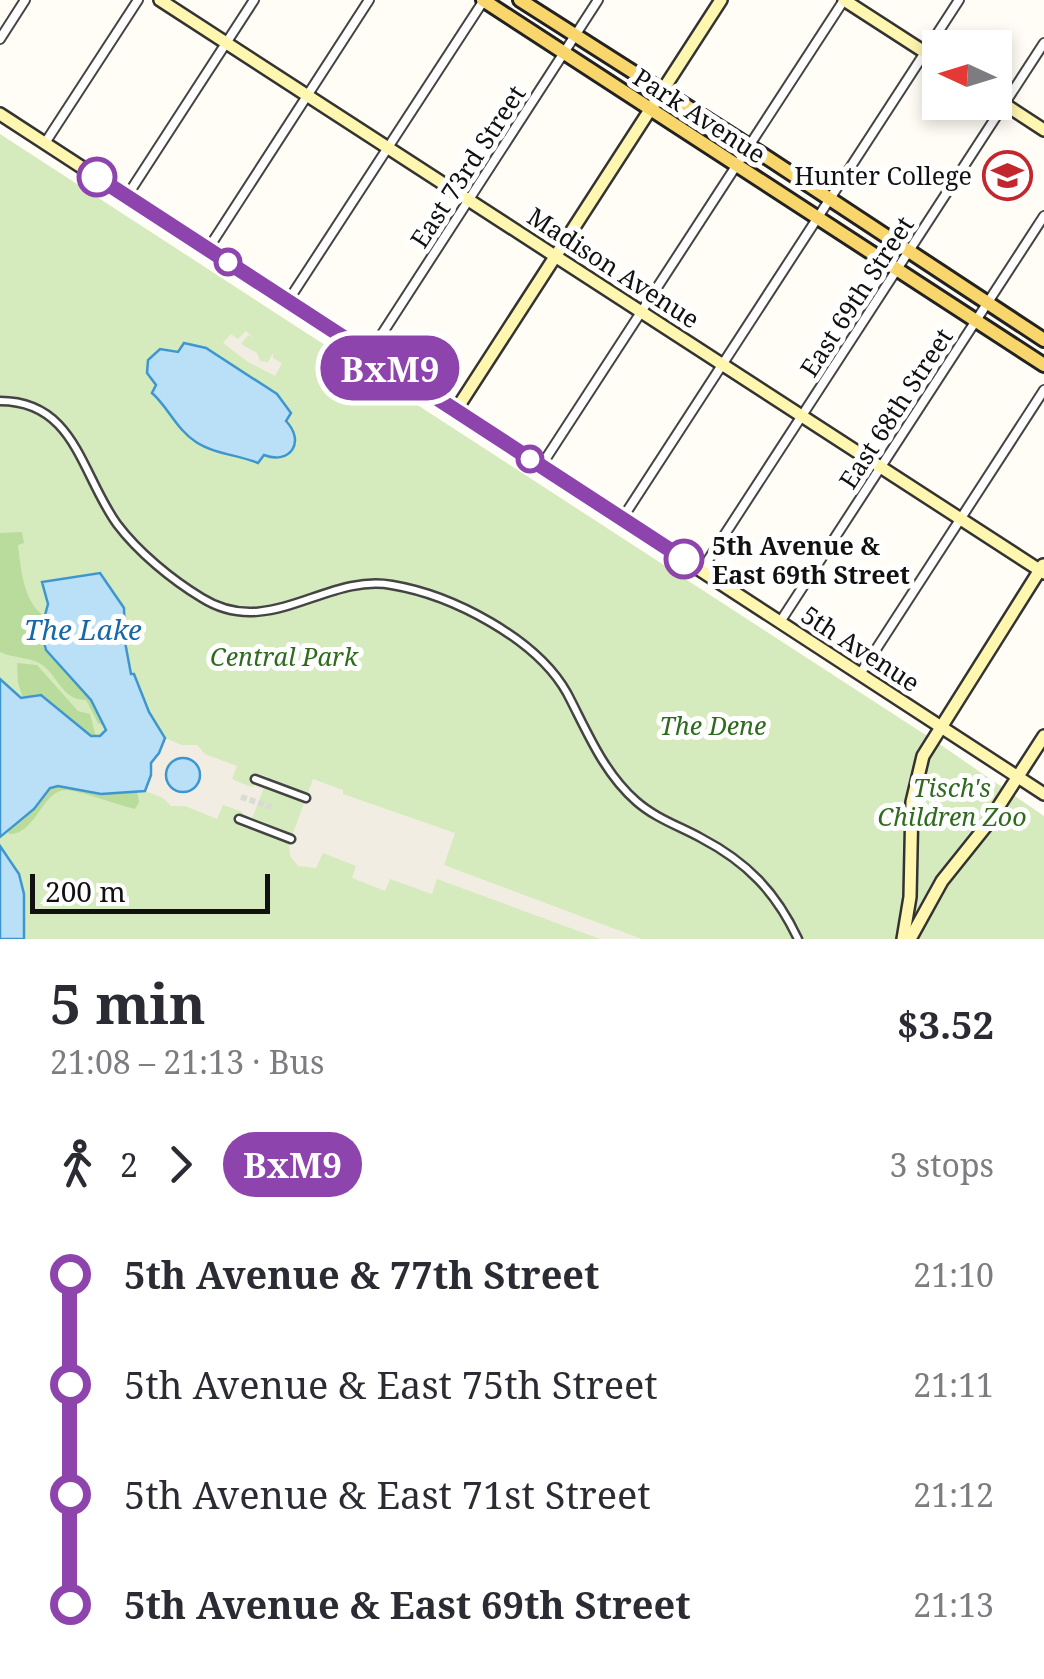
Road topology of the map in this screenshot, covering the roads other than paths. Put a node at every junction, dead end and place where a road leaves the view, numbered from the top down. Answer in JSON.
{"nodes":[{"id":1,"x":25,"y":0,"type":"edge"},
{"id":2,"x":138,"y":0,"type":"edge"},
{"id":3,"x":160,"y":0,"type":"edge"},
{"id":4,"x":254,"y":0,"type":"edge"},
{"id":5,"x":369,"y":0,"type":"edge"},
{"id":6,"x":483,"y":0,"type":"edge"},
{"id":7,"x":520,"y":0,"type":"edge"},
{"id":8,"x":598,"y":0,"type":"edge"},
{"id":9,"x":722,"y":0,"type":"edge"},
{"id":10,"x":844,"y":0,"type":"edge"},
{"id":11,"x":959,"y":0,"type":"edge"},
{"id":12,"x":939,"y":30,"type":"edge"},
{"id":13,"x":574,"y":36,"type":"junction"},
{"id":14,"x":0,"y":39,"type":"edge"},
{"id":15,"x":1044,"y":42,"type":"edge"},
{"id":16,"x":226,"y":43,"type":"junction"},
{"id":17,"x":922,"y":50,"type":"edge"},
{"id":18,"x":564,"y":53,"type":"junction"},
{"id":19,"x":922,"y":57,"type":"edge"},
{"id":20,"x":1012,"y":85,"type":"edge"},
{"id":21,"x":663,"y":90,"type":"junction"},
{"id":22,"x":308,"y":94,"type":"junction"},
{"id":23,"x":650,"y":109,"type":"junction"},
{"id":24,"x":1012,"y":109,"type":"edge"},
{"id":25,"x":0,"y":114,"type":"edge"},
{"id":26,"x":988,"y":120,"type":"edge"},
{"id":27,"x":1044,"y":130,"type":"edge"},
{"id":28,"x":45,"y":143,"type":"junction"},
{"id":29,"x":749,"y":145,"type":"junction"},
{"id":30,"x":388,"y":147,"type":"junction"},
{"id":31,"x":736,"y":165,"type":"junction"},
{"id":32,"x":126,"y":196,"type":"junction"},
{"id":33,"x":469,"y":199,"type":"junction"},
{"id":34,"x":829,"y":200,"type":"junction"},
{"id":35,"x":1044,"y":216,"type":"edge"},
{"id":36,"x":817,"y":218,"type":"junction"},
{"id":37,"x":208,"y":249,"type":"junction"},
{"id":38,"x":908,"y":252,"type":"junction"},
{"id":39,"x":556,"y":256,"type":"junction"},
{"id":40,"x":897,"y":269,"type":"junction"},
{"id":41,"x":288,"y":301,"type":"junction"},
{"id":42,"x":988,"y":304,"type":"junction"},
{"id":43,"x":642,"y":312,"type":"junction"},
{"id":44,"x":976,"y":321,"type":"junction"},
{"id":45,"x":1044,"y":340,"type":"edge"},
{"id":46,"x":369,"y":354,"type":"junction"},
{"id":47,"x":722,"y":364,"type":"junction"},
{"id":48,"x":1044,"y":365,"type":"edge"},
{"id":49,"x":1044,"y":390,"type":"edge"},
{"id":50,"x":0,"y":401,"type":"edge"},
{"id":51,"x":456,"y":410,"type":"junction"},
{"id":52,"x":802,"y":416,"type":"junction"},
{"id":53,"x":541,"y":466,"type":"junction"},
{"id":54,"x":881,"y":467,"type":"junction"},
{"id":55,"x":960,"y":518,"type":"junction"},
{"id":56,"x":622,"y":519,"type":"junction"},
{"id":57,"x":1043,"y":569,"type":"edge"},
{"id":58,"x":701,"y":571,"type":"junction"},
{"id":59,"x":780,"y":622,"type":"junction"},
{"id":60,"x":860,"y":674,"type":"junction"},
{"id":61,"x":939,"y":726,"type":"junction"},
{"id":62,"x":1044,"y":736,"type":"edge"},
{"id":63,"x":1018,"y":778,"type":"junction"},
{"id":64,"x":255,"y":779,"type":"dead end"},
{"id":65,"x":1044,"y":794,"type":"edge"},
{"id":66,"x":306,"y":798,"type":"dead end"},
{"id":67,"x":240,"y":819,"type":"dead end"},
{"id":68,"x":291,"y":839,"type":"dead end"},
{"id":69,"x":798,"y":939,"type":"edge"},
{"id":70,"x":902,"y":939,"type":"edge"},
{"id":71,"x":910,"y":939,"type":"edge"}],
"edges":[{"from":1,"to":14,"type":"street"},
{"from":2,"to":28,"type":"street"},
{"from":3,"to":16,"type":"main road","name":"Madison Avenue"},
{"from":4,"to":16,"type":"street"},
{"from":5,"to":22,"type":"street"},
{"from":6,"to":18,"type":"main road","name":"Park Avenue"},
{"from":6,"to":30,"type":"street"},
{"from":7,"to":13,"type":"main road","name":"Park Avenue"},
{"from":8,"to":13,"type":"street","name":"East 73rd Street"},
{"from":9,"to":21,"type":"main road"},
{"from":10,"to":17,"type":"main road"},
{"from":10,"to":29,"type":"street"},
{"from":11,"to":12,"type":"street"},
{"from":13,"to":18,"type":"street","name":"East 73rd Street"},
{"from":13,"to":21,"type":"main road","name":"Park Avenue"},
{"from":15,"to":20,"type":"street","name":"East 69th Street"},
{"from":16,"to":22,"type":"main road","name":"Madison Avenue"},
{"from":16,"to":32,"type":"street"},
{"from":18,"to":23,"type":"main road","name":"Park Avenue"},
{"from":18,"to":33,"type":"street","name":"East 73rd Street"},
{"from":19,"to":34,"type":"street"},
{"from":21,"to":23,"type":"main road"},
{"from":21,"to":29,"type":"main road","name":"Park Avenue"},
{"from":22,"to":30,"type":"main road","name":"Madison Avenue"},
{"from":22,"to":37,"type":"street"},
{"from":23,"to":31,"type":"main road","name":"Park Avenue"},
{"from":23,"to":39,"type":"main road"},
{"from":24,"to":27,"type":"main road"},
{"from":25,"to":28,"type":"main road","name":"5th Avenue"},
{"from":26,"to":38,"type":"street","name":"East 69th Street"},
{"from":28,"to":32,"type":"main road","name":"5th Avenue"},
{"from":29,"to":31,"type":"street"},
{"from":29,"to":34,"type":"main road","name":"Park Avenue"},
{"from":30,"to":33,"type":"main road","name":"Madison Avenue"},
{"from":30,"to":41,"type":"street"},
{"from":31,"to":36,"type":"main road","name":"Park Avenue"},
{"from":31,"to":43,"type":"street"},
{"from":32,"to":37,"type":"main road","name":"5th Avenue"},
{"from":33,"to":39,"type":"main road","name":"Madison Avenue"},
{"from":33,"to":46,"type":"street","name":"East 73rd Street"},
{"from":34,"to":36,"type":"street"},
{"from":34,"to":38,"type":"main road","name":"Park Avenue"},
{"from":35,"to":42,"type":"street","name":"East 68th Street"},
{"from":36,"to":40,"type":"main road","name":"Park Avenue"},
{"from":36,"to":47,"type":"street"},
{"from":37,"to":41,"type":"main road","name":"5th Avenue"},
{"from":38,"to":40,"type":"street","name":"East 69th Street"},
{"from":38,"to":42,"type":"main road","name":"Park Avenue"},
{"from":39,"to":43,"type":"main road","name":"Madison Avenue"},
{"from":39,"to":51,"type":"main road"},
{"from":40,"to":44,"type":"main road","name":"Park Avenue"},
{"from":40,"to":52,"type":"street","name":"East 69th Street"},
{"from":41,"to":46,"type":"main road","name":"5th Avenue"},
{"from":42,"to":44,"type":"street","name":"East 68th Street"},
{"from":42,"to":45,"type":"main road","name":"Park Avenue"},
{"from":43,"to":47,"type":"main road","name":"Madison Avenue"},
{"from":43,"to":53,"type":"street"},
{"from":44,"to":48,"type":"main road","name":"Park Avenue"},
{"from":44,"to":54,"type":"street","name":"East 68th Street"},
{"from":46,"to":51,"type":"main road","name":"5th Avenue"},
{"from":47,"to":52,"type":"main road","name":"Madison Avenue"},
{"from":47,"to":56,"type":"street"},
{"from":49,"to":55,"type":"street"},
{"from":50,"to":69,"type":"street"},
{"from":51,"to":53,"type":"main road","name":"5th Avenue"},
{"from":52,"to":54,"type":"main road","name":"Madison Avenue"},
{"from":52,"to":58,"type":"street","name":"East 69th Street"},
{"from":53,"to":56,"type":"main road","name":"5th Avenue"},
{"from":54,"to":55,"type":"main road","name":"Madison Avenue"},
{"from":54,"to":59,"type":"street","name":"East 68th Street"},
{"from":55,"to":57,"type":"main road","name":"Madison Avenue"},
{"from":55,"to":60,"type":"street"},
{"from":56,"to":58,"type":"main road","name":"5th Avenue"},
{"from":57,"to":61,"type":"main road"},
{"from":58,"to":59,"type":"main road","name":"5th Avenue"},
{"from":59,"to":60,"type":"main road","name":"5th Avenue"},
{"from":60,"to":61,"type":"main road","name":"5th Avenue"},
{"from":61,"to":63,"type":"main road","name":"5th Avenue"},
{"from":61,"to":70,"type":"main road"},
{"from":62,"to":63,"type":"main road"},
{"from":63,"to":65,"type":"main road","name":"5th Avenue"},
{"from":63,"to":71,"type":"main road"},
{"from":64,"to":66,"type":"street"},
{"from":67,"to":68,"type":"street"}]}
